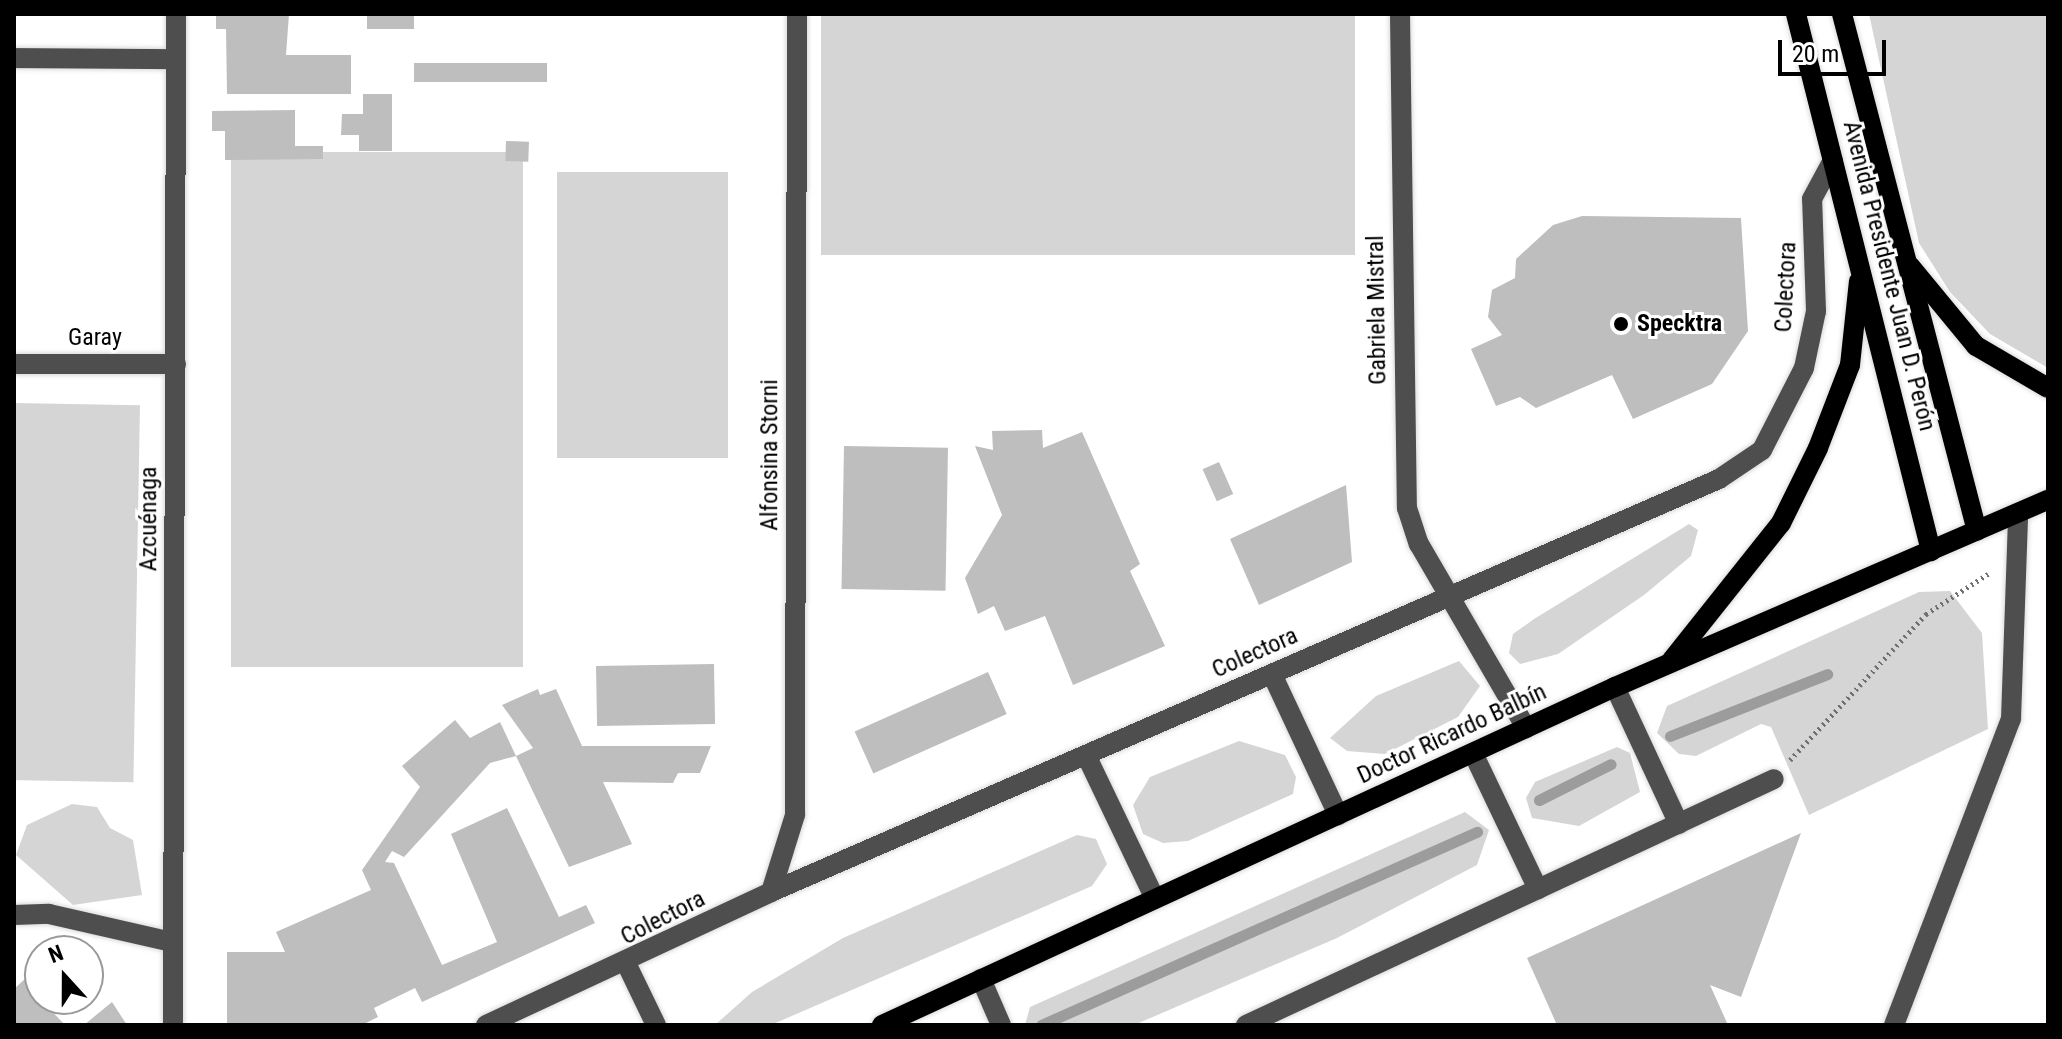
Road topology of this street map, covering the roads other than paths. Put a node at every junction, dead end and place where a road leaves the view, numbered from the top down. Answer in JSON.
{"nodes":[{"id":1,"x":176,"y":14,"type":"edge"},
{"id":2,"x":797,"y":14,"type":"edge"},
{"id":3,"x":1400,"y":14,"type":"edge"},
{"id":4,"x":1796,"y":14,"type":"edge"},
{"id":5,"x":1842,"y":14,"type":"edge"},
{"id":6,"x":14,"y":58,"type":"edge"},
{"id":7,"x":176,"y":59,"type":"junction"},
{"id":8,"x":1833,"y":160,"type":"junction"},
{"id":9,"x":1902,"y":255,"type":"junction"},
{"id":10,"x":1860,"y":265,"type":"junction"},
{"id":11,"x":14,"y":364,"type":"edge"},
{"id":12,"x":176,"y":364,"type":"junction"},
{"id":13,"x":2048,"y":388,"type":"edge"},
{"id":14,"x":2048,"y":500,"type":"edge"},
{"id":15,"x":2018,"y":514,"type":"junction"},
{"id":16,"x":1977,"y":531,"type":"junction"},
{"id":17,"x":1931,"y":551,"type":"junction"},
{"id":18,"x":1450,"y":596,"type":"junction"},
{"id":19,"x":1670,"y":663,"type":"junction"},
{"id":20,"x":1272,"y":674,"type":"junction"},
{"id":21,"x":1615,"y":687,"type":"junction"},
{"id":22,"x":1526,"y":728,"type":"junction"},
{"id":23,"x":1473,"y":753,"type":"junction"},
{"id":24,"x":1087,"y":757,"type":"junction"},
{"id":25,"x":1774,"y":779,"type":"road end"},
{"id":26,"x":1338,"y":815,"type":"junction"},
{"id":27,"x":1679,"y":824,"type":"junction"},
{"id":28,"x":1538,"y":889,"type":"junction"},
{"id":29,"x":771,"y":892,"type":"junction"},
{"id":30,"x":1155,"y":899,"type":"junction"},
{"id":31,"x":14,"y":915,"type":"edge"},
{"id":32,"x":172,"y":942,"type":"junction"},
{"id":33,"x":627,"y":965,"type":"junction"},
{"id":34,"x":981,"y":979,"type":"junction"},
{"id":35,"x":173,"y":1025,"type":"edge"},
{"id":36,"x":486,"y":1025,"type":"edge"},
{"id":37,"x":656,"y":1025,"type":"edge"},
{"id":38,"x":882,"y":1025,"type":"edge"},
{"id":39,"x":1001,"y":1025,"type":"edge"},
{"id":40,"x":1246,"y":1025,"type":"edge"},
{"id":41,"x":1894,"y":1025,"type":"edge"}],
"edges":[{"from":1,"to":7,"type":"street","name":"Azcuénaga"},
{"from":2,"to":29,"type":"street","name":"Alfonsina Storni"},
{"from":3,"to":18,"type":"street","name":"Gabriela Mistral"},
{"from":4,"to":8,"type":"main road","name":"Avenida Presidente Juan D. Perón"},
{"from":5,"to":9,"type":"main road","name":"Avenida Presidente Juan D. Perón"},
{"from":6,"to":7,"type":"street"},
{"from":7,"to":12,"type":"street","name":"Azcuénaga"},
{"from":8,"to":10,"type":"main road","name":"Avenida Presidente Juan D. Perón"},
{"from":8,"to":18,"type":"street","name":"Colectora"},
{"from":9,"to":13,"type":"main road"},
{"from":9,"to":16,"type":"main road","name":"Avenida Presidente Juan D. Perón"},
{"from":10,"to":17,"type":"main road","name":"Avenida Presidente Juan D. Perón"},
{"from":10,"to":19,"type":"main road"},
{"from":11,"to":12,"type":"street","name":"Garay"},
{"from":12,"to":32,"type":"street","name":"Azcuénaga"},
{"from":14,"to":15,"type":"main road","name":"Doctor Ricardo Balbín"},
{"from":15,"to":16,"type":"main road","name":"Doctor Ricardo Balbín"},
{"from":15,"to":41,"type":"street"},
{"from":16,"to":17,"type":"main road","name":"Doctor Ricardo Balbín"},
{"from":17,"to":19,"type":"main road","name":"Doctor Ricardo Balbín"},
{"from":18,"to":20,"type":"street","name":"Colectora"},
{"from":18,"to":22,"type":"street","name":"Gabriela Mistral"},
{"from":19,"to":21,"type":"main road","name":"Doctor Ricardo Balbín"},
{"from":20,"to":24,"type":"street","name":"Colectora"},
{"from":20,"to":26,"type":"street"},
{"from":21,"to":22,"type":"main road","name":"Doctor Ricardo Balbín"},
{"from":21,"to":27,"type":"street"},
{"from":22,"to":23,"type":"main road","name":"Doctor Ricardo Balbín"},
{"from":23,"to":26,"type":"main road","name":"Doctor Ricardo Balbín"},
{"from":23,"to":28,"type":"street"},
{"from":24,"to":29,"type":"street","name":"Colectora"},
{"from":24,"to":30,"type":"street"},
{"from":25,"to":27,"type":"street"},
{"from":26,"to":30,"type":"main road","name":"Doctor Ricardo Balbín"},
{"from":27,"to":28,"type":"street"},
{"from":28,"to":40,"type":"street"},
{"from":29,"to":33,"type":"street","name":"Colectora"},
{"from":30,"to":34,"type":"main road","name":"Doctor Ricardo Balbín"},
{"from":31,"to":32,"type":"street"},
{"from":32,"to":35,"type":"street","name":"Azcuénaga"},
{"from":33,"to":36,"type":"street","name":"Colectora"},
{"from":33,"to":37,"type":"street"},
{"from":34,"to":38,"type":"main road","name":"Doctor Ricardo Balbín"},
{"from":34,"to":39,"type":"street"}]}
